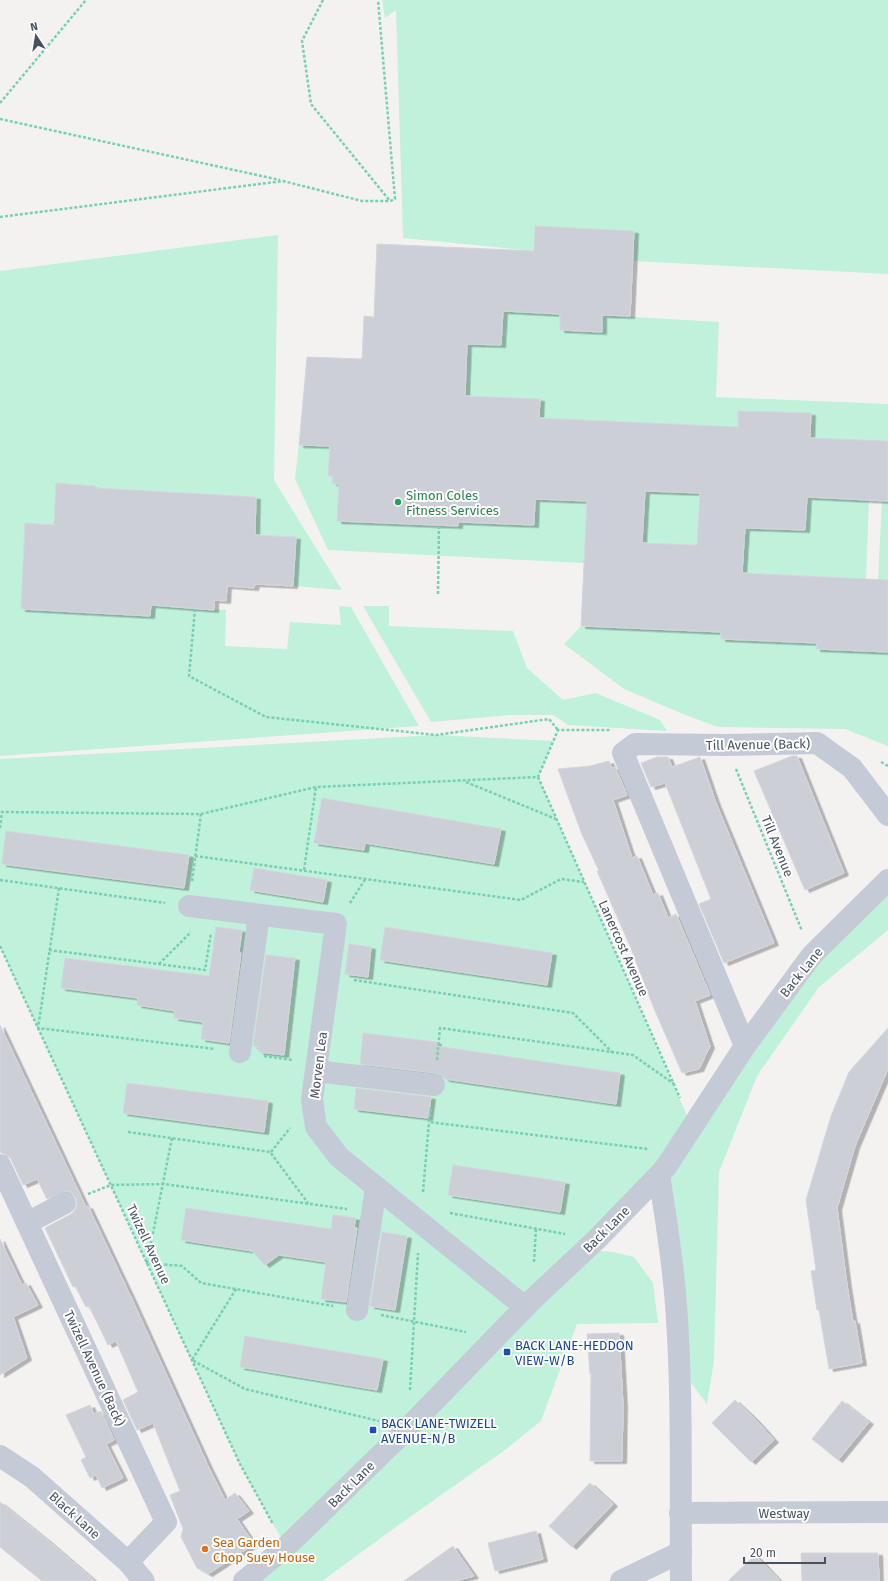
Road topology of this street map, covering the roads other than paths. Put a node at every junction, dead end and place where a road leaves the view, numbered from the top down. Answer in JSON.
{"nodes":[{"id":1,"x":888,"y":815,"type":"edge"},
{"id":2,"x":888,"y":880,"type":"edge"},
{"id":3,"x":189,"y":906,"type":"road end"},
{"id":4,"x":259,"y":915,"type":"junction"},
{"id":5,"x":745,"y":1046,"type":"junction"},
{"id":6,"x":240,"y":1052,"type":"road end"},
{"id":7,"x":316,"y":1067,"type":"junction"},
{"id":8,"x":434,"y":1085,"type":"road end"},
{"id":9,"x":0,"y":1164,"type":"edge"},
{"id":10,"x":659,"y":1176,"type":"junction"},
{"id":11,"x":376,"y":1188,"type":"junction"},
{"id":12,"x":65,"y":1203,"type":"road end"},
{"id":13,"x":27,"y":1223,"type":"junction"},
{"id":14,"x":525,"y":1307,"type":"junction"},
{"id":15,"x":357,"y":1310,"type":"road end"},
{"id":16,"x":0,"y":1456,"type":"edge"},
{"id":17,"x":888,"y":1512,"type":"edge"},
{"id":18,"x":680,"y":1513,"type":"junction"},
{"id":19,"x":681,"y":1552,"type":"junction"},
{"id":20,"x":128,"y":1562,"type":"junction"},
{"id":21,"x":144,"y":1581,"type":"edge"},
{"id":22,"x":244,"y":1581,"type":"edge"},
{"id":23,"x":621,"y":1581,"type":"edge"},
{"id":24,"x":681,"y":1581,"type":"edge"}],
"edges":[{"from":1,"to":5,"type":"street","name":"Till Avenue (Back)"},
{"from":2,"to":5,"type":"street","name":"Back Lane"},
{"from":3,"to":4,"type":"street"},
{"from":4,"to":6,"type":"street"},
{"from":4,"to":7,"type":"street","name":"Morven Lea"},
{"from":5,"to":10,"type":"street","name":"Back Lane"},
{"from":7,"to":8,"type":"street"},
{"from":7,"to":11,"type":"street","name":"Morven Lea"},
{"from":9,"to":13,"type":"street","name":"Twizell Avenue (Back)"},
{"from":10,"to":14,"type":"street","name":"Back Lane"},
{"from":10,"to":18,"type":"street"},
{"from":11,"to":14,"type":"street","name":"Morven Lea"},
{"from":11,"to":15,"type":"street"},
{"from":12,"to":13,"type":"street"},
{"from":13,"to":20,"type":"street","name":"Twizell Avenue (Back)"},
{"from":14,"to":22,"type":"street","name":"Back Lane"},
{"from":16,"to":20,"type":"street","name":"Black Lane"},
{"from":17,"to":18,"type":"street","name":"Westway"},
{"from":18,"to":19,"type":"street"},
{"from":19,"to":23,"type":"street"},
{"from":19,"to":24,"type":"street"},
{"from":20,"to":21,"type":"street","name":"Black Lane"}]}
